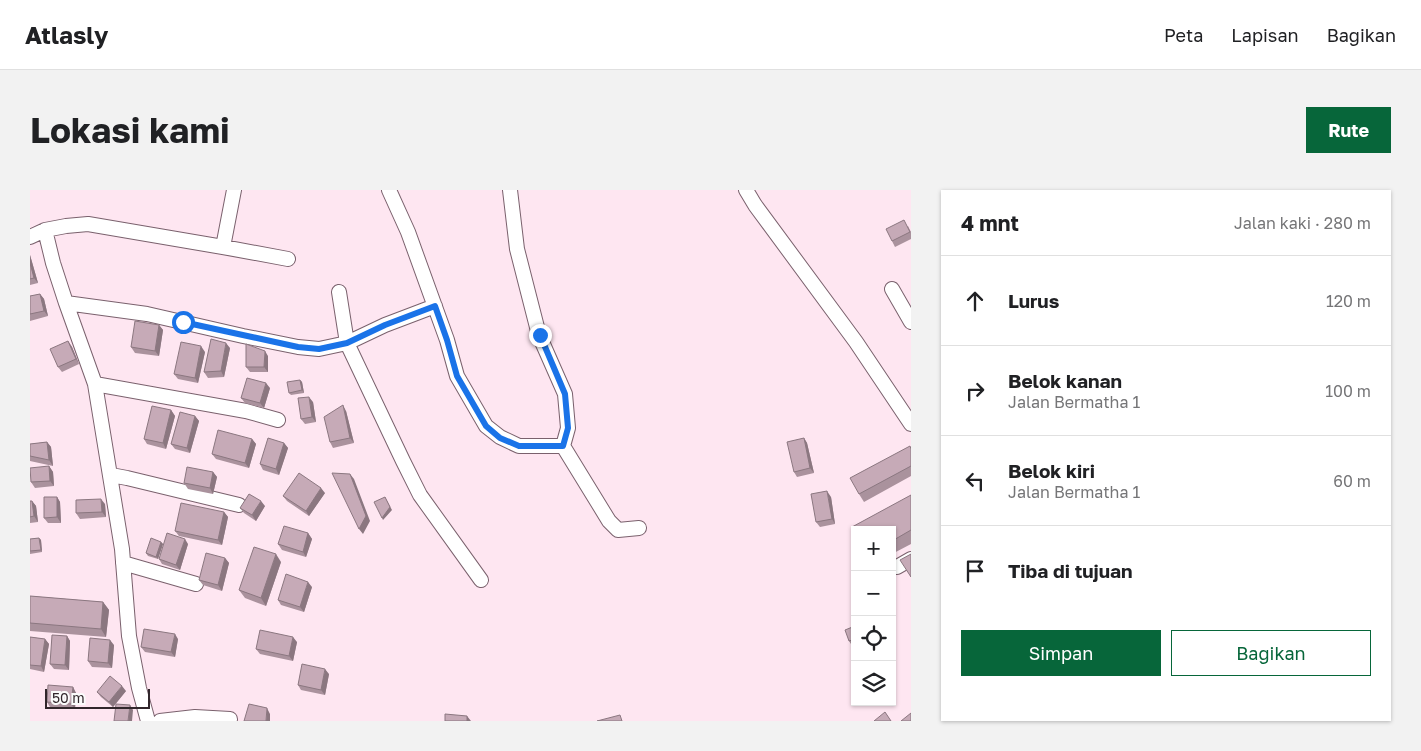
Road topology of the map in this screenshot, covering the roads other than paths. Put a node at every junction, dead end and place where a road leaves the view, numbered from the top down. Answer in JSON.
{"nodes":[{"id":1,"x":234,"y":190,"type":"edge"},
{"id":2,"x":388,"y":190,"type":"edge"},
{"id":3,"x":510,"y":190,"type":"edge"},
{"id":4,"x":746,"y":190,"type":"edge"},
{"id":5,"x":45,"y":230,"type":"junction"},
{"id":6,"x":30,"y":237,"type":"edge"},
{"id":7,"x":223,"y":247,"type":"junction"},
{"id":8,"x":288,"y":260,"type":"dead end"},
{"id":9,"x":892,"y":289,"type":"dead end"},
{"id":10,"x":339,"y":292,"type":"dead end"},
{"id":11,"x":66,"y":303,"type":"junction"},
{"id":12,"x":435,"y":306,"type":"junction"},
{"id":13,"x":911,"y":322,"type":"edge"},
{"id":14,"x":347,"y":343,"type":"junction"},
{"id":15,"x":95,"y":384,"type":"junction"},
{"id":16,"x":278,"y":420,"type":"dead end"},
{"id":17,"x":911,"y":424,"type":"edge"},
{"id":18,"x":563,"y":446,"type":"junction"},
{"id":19,"x":111,"y":476,"type":"junction"},
{"id":20,"x":240,"y":506,"type":"edge"},
{"id":21,"x":640,"y":528,"type":"dead end"},
{"id":22,"x":911,"y":559,"type":"edge"},
{"id":23,"x":123,"y":563,"type":"junction"},
{"id":24,"x":897,"y":567,"type":"dead end"},
{"id":25,"x":481,"y":580,"type":"dead end"},
{"id":26,"x":196,"y":584,"type":"dead end"},
{"id":27,"x":230,"y":719,"type":"dead end"},
{"id":28,"x":148,"y":721,"type":"edge"},
{"id":29,"x":160,"y":721,"type":"edge"}],
"edges":[{"from":1,"to":7,"type":"street"},
{"from":2,"to":12,"type":"street"},
{"from":3,"to":18,"type":"street"},
{"from":4,"to":17,"type":"street"},
{"from":5,"to":6,"type":"street"},
{"from":5,"to":7,"type":"street"},
{"from":5,"to":11,"type":"street"},
{"from":7,"to":8,"type":"street"},
{"from":9,"to":13,"type":"street"},
{"from":10,"to":14,"type":"street"},
{"from":11,"to":14,"type":"street"},
{"from":11,"to":15,"type":"street"},
{"from":12,"to":14,"type":"street"},
{"from":12,"to":18,"type":"street"},
{"from":14,"to":25,"type":"street"},
{"from":15,"to":16,"type":"street"},
{"from":15,"to":19,"type":"street"},
{"from":18,"to":21,"type":"street"},
{"from":19,"to":20,"type":"street"},
{"from":19,"to":23,"type":"street"},
{"from":22,"to":24,"type":"street"},
{"from":23,"to":26,"type":"street"},
{"from":23,"to":28,"type":"street"},
{"from":27,"to":29,"type":"street"}]}
